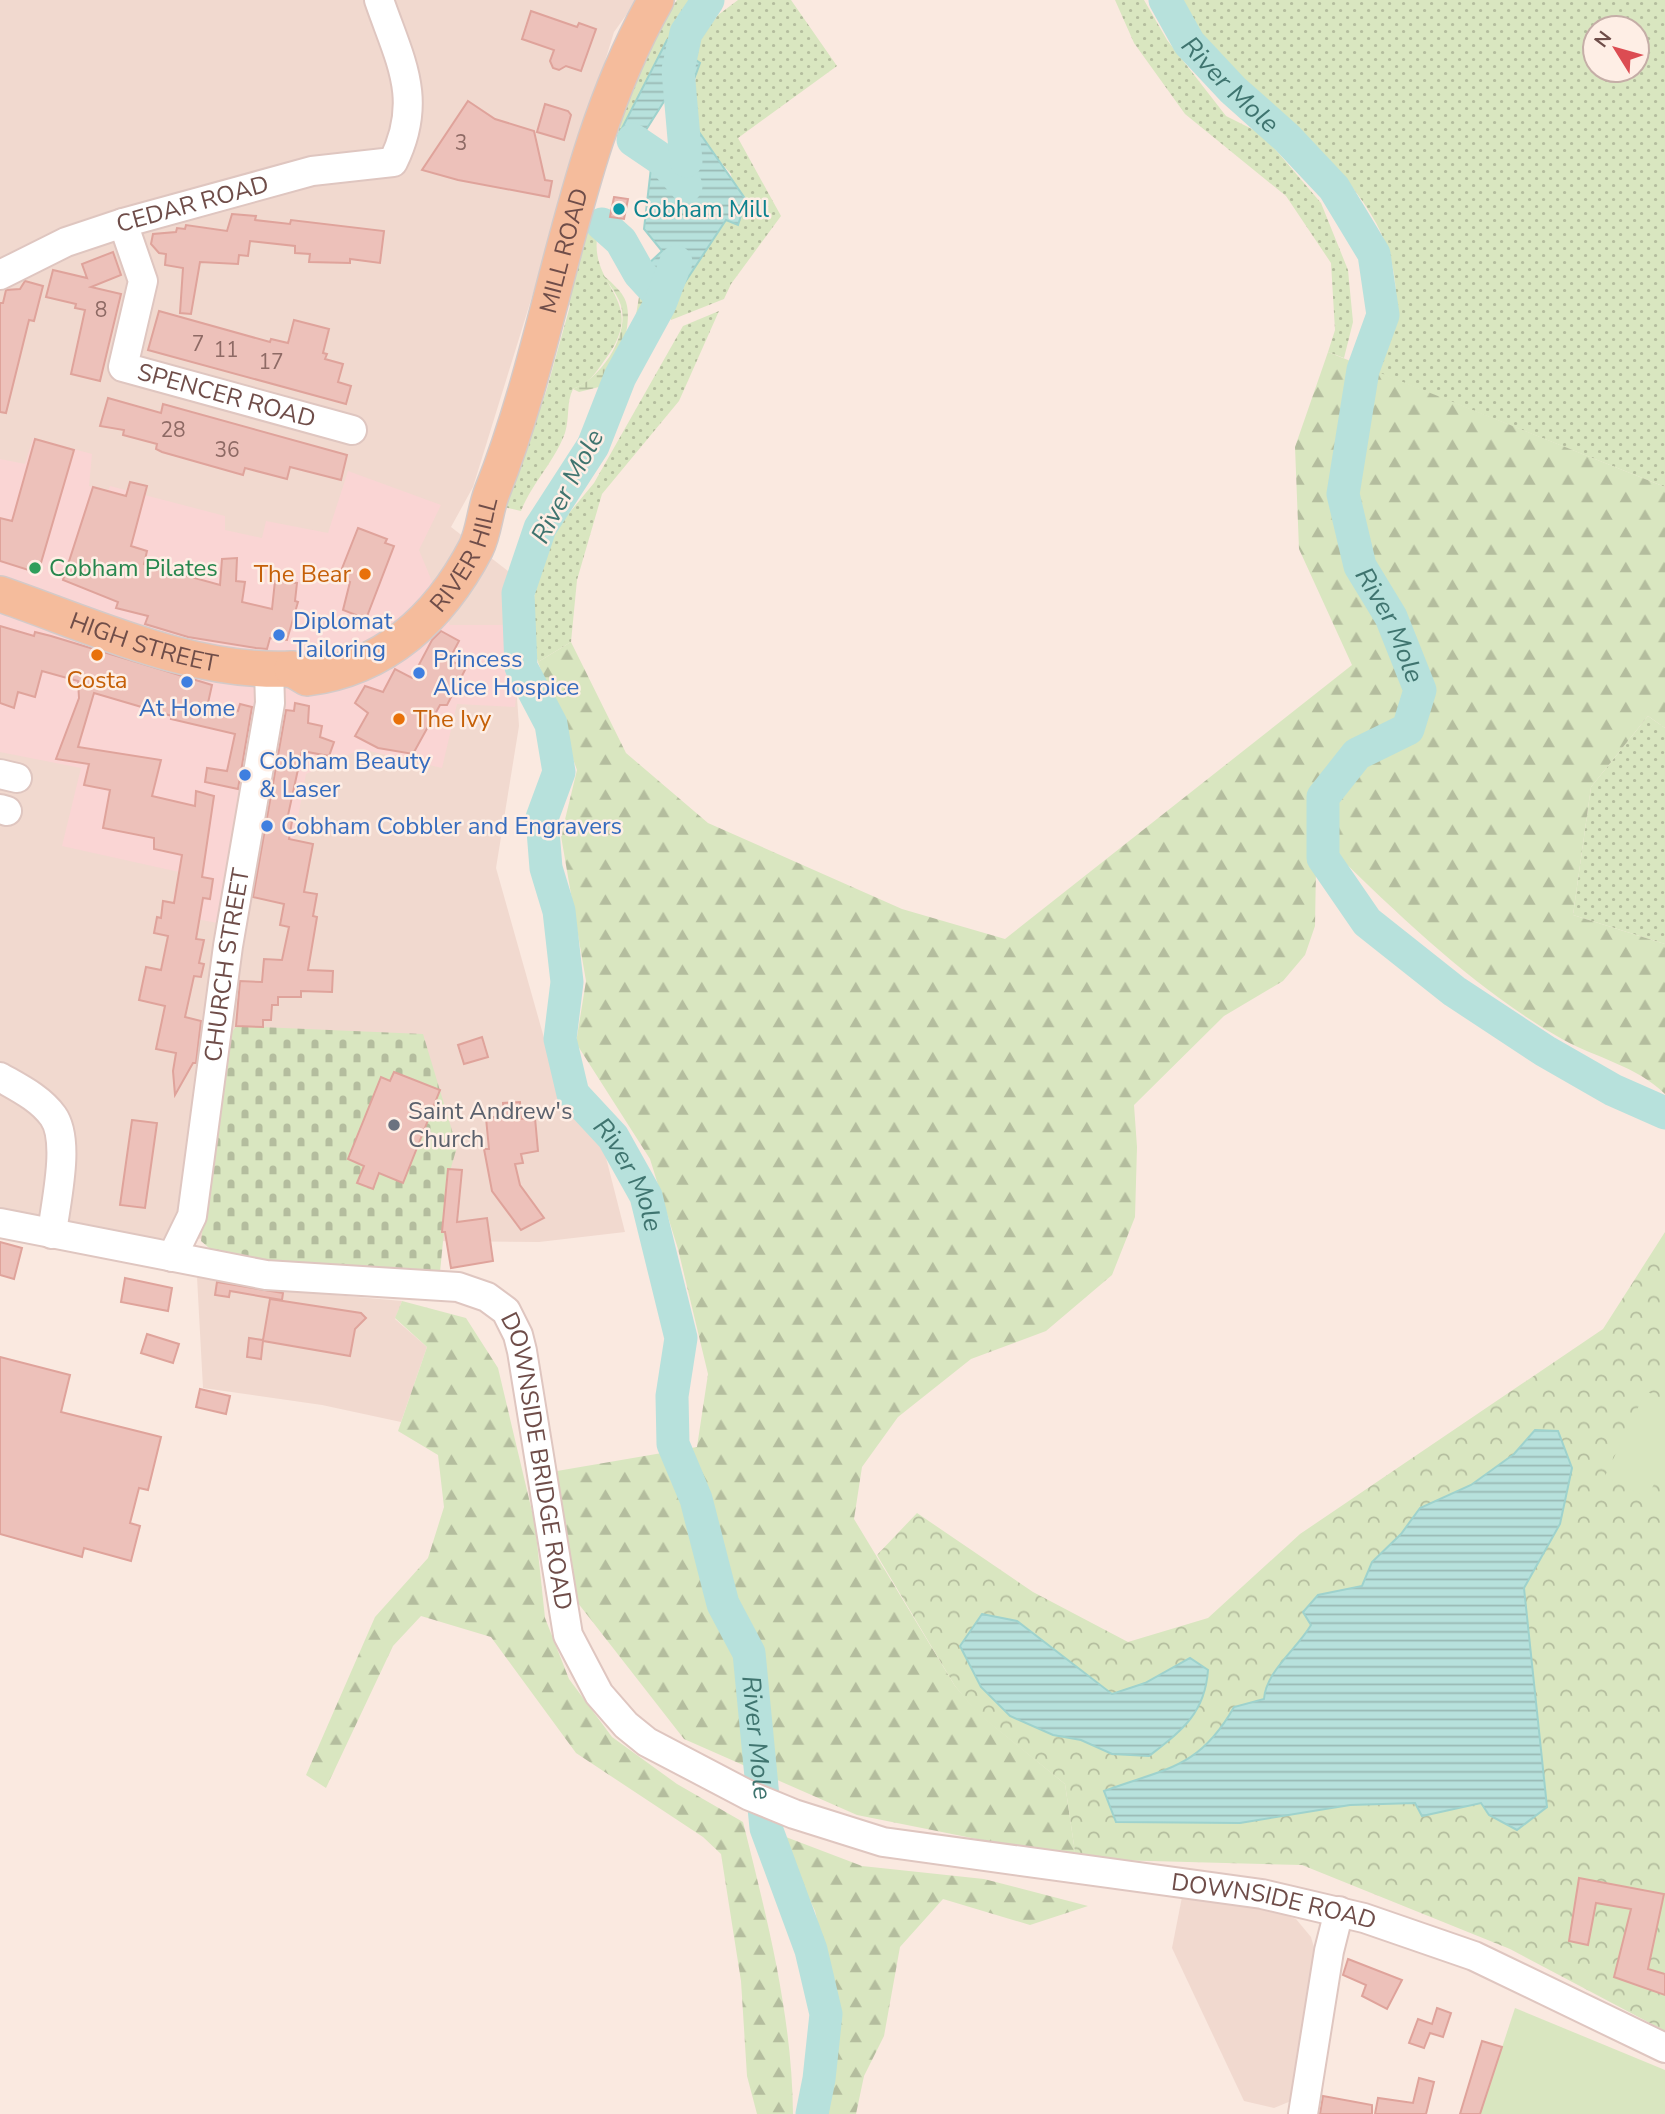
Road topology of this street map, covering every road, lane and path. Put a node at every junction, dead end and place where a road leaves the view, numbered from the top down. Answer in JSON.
{"nodes":[{"id":1,"x":656,"y":0,"type":"edge"},
{"id":2,"x":385,"y":2,"type":"edge"},
{"id":3,"x":123,"y":223,"type":"junction"},
{"id":4,"x":0,"y":275,"type":"edge"},
{"id":5,"x":352,"y":430,"type":"dead end"},
{"id":6,"x":486,"y":508,"type":"joint"},
{"id":7,"x":0,"y":594,"type":"edge"},
{"id":8,"x":281,"y":669,"type":"junction"},
{"id":9,"x":0,"y":1077,"type":"edge"},
{"id":10,"x":0,"y":1223,"type":"edge"},
{"id":11,"x":52,"y":1234,"type":"junction"},
{"id":12,"x":172,"y":1257,"type":"junction"},
{"id":13,"x":860,"y":1836,"type":"joint"},
{"id":14,"x":1339,"y":1911,"type":"junction"},
{"id":15,"x":1665,"y":2048,"type":"edge"},
{"id":16,"x":1303,"y":2114,"type":"edge"}],
"edges":[{"from":1,"to":6,"type":"main road","name":"MILL ROAD"},
{"from":2,"to":3,"type":"street","name":"CEDAR ROAD"},
{"from":3,"to":4,"type":"street","name":"CEDAR ROAD"},
{"from":3,"to":5,"type":"street","name":"SPENCER ROAD"},
{"from":6,"to":8,"type":"main road","name":"RIVER HILL"},
{"from":7,"to":8,"type":"main road","name":"HIGH STREET"},
{"from":8,"to":12,"type":"street","name":"CHURCH STREET"},
{"from":9,"to":11,"type":"street"},
{"from":10,"to":11,"type":"street","name":"DOWNSIDE BRIDGE ROAD"},
{"from":11,"to":12,"type":"street","name":"DOWNSIDE BRIDGE ROAD"},
{"from":12,"to":13,"type":"street","name":"DOWNSIDE BRIDGE ROAD"},
{"from":13,"to":14,"type":"street","name":"DOWNSIDE ROAD"},
{"from":14,"to":15,"type":"street","name":"DOWNSIDE ROAD"},
{"from":14,"to":16,"type":"street"}]}
